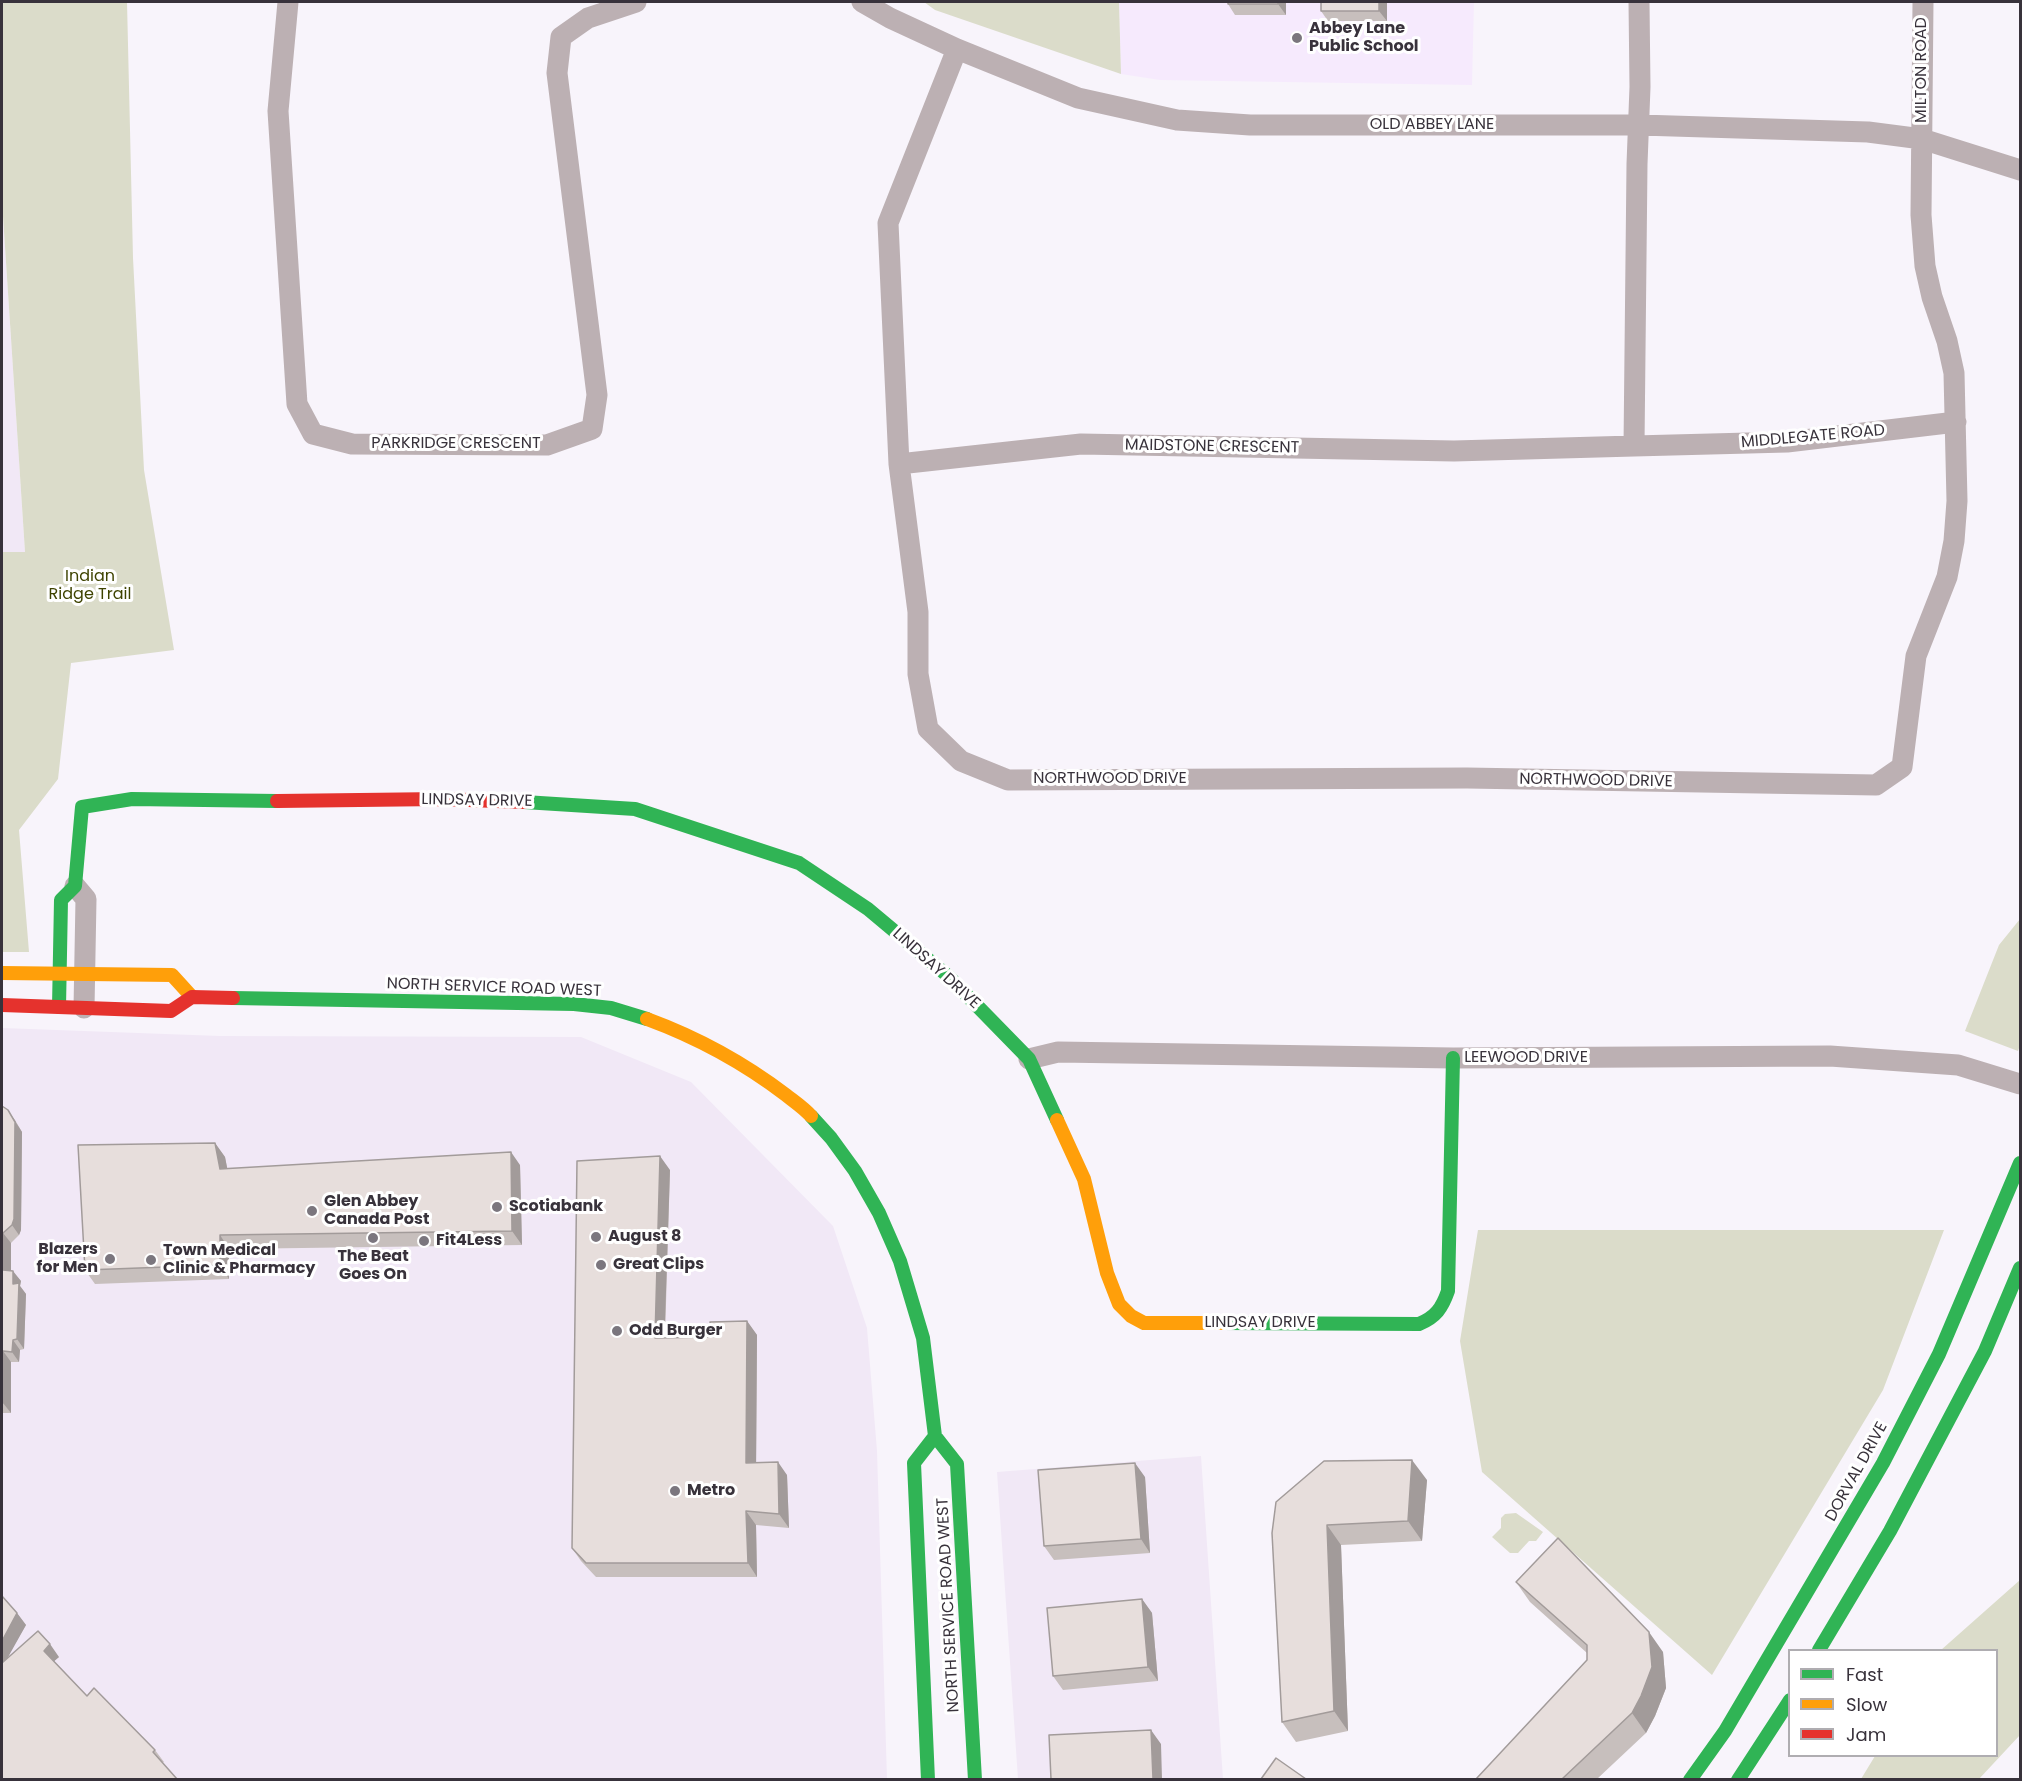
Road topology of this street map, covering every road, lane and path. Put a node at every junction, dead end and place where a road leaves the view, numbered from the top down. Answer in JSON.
{"nodes":[{"id":1,"x":288,"y":2,"type":"edge"},
{"id":2,"x":636,"y":2,"type":"edge"},
{"id":3,"x":862,"y":2,"type":"edge"},
{"id":4,"x":1639,"y":2,"type":"edge"},
{"id":5,"x":1923,"y":2,"type":"edge"},
{"id":6,"x":957,"y":49,"type":"junction"},
{"id":7,"x":1640,"y":125,"type":"junction"},
{"id":8,"x":1922,"y":139,"type":"junction"},
{"id":9,"x":2020,"y":171,"type":"edge"},
{"id":10,"x":1956,"y":422,"type":"junction"},
{"id":11,"x":1634,"y":446,"type":"junction"},
{"id":12,"x":899,"y":464,"type":"junction"},
{"id":13,"x":75,"y":886,"type":"junction"},
{"id":14,"x":2,"y":973,"type":"edge"},
{"id":15,"x":61,"y":974,"type":"junction"},
{"id":16,"x":85,"y":974,"type":"junction"},
{"id":17,"x":192,"y":997,"type":"junction"},
{"id":18,"x":2,"y":1005,"type":"edge"},
{"id":19,"x":59,"y":1007,"type":"junction"},
{"id":20,"x":84,"y":1008,"type":"junction"},
{"id":21,"x":1453,"y":1058,"type":"junction"},
{"id":22,"x":1029,"y":1059,"type":"junction"},
{"id":23,"x":2020,"y":1084,"type":"edge"},
{"id":24,"x":2020,"y":1163,"type":"edge"},
{"id":25,"x":2020,"y":1268,"type":"edge"},
{"id":26,"x":935,"y":1436,"type":"junction"},
{"id":27,"x":1820,"y":1649,"type":"edge"},
{"id":28,"x":1788,"y":1703,"type":"edge"},
{"id":29,"x":928,"y":1779,"type":"edge"},
{"id":30,"x":975,"y":1779,"type":"edge"},
{"id":31,"x":1690,"y":1779,"type":"edge"},
{"id":32,"x":1738,"y":1779,"type":"edge"}],
"edges":[{"from":1,"to":2,"type":"street","name":"PARKRIDGE CRESCENT"},
{"from":3,"to":6,"type":"street","name":"OLD ABBEY LANE"},
{"from":4,"to":7,"type":"street"},
{"from":5,"to":8,"type":"street","name":"MILTON ROAD"},
{"from":6,"to":7,"type":"street","name":"OLD ABBEY LANE"},
{"from":6,"to":12,"type":"street"},
{"from":7,"to":8,"type":"street","name":"OLD ABBEY LANE"},
{"from":7,"to":11,"type":"street"},
{"from":8,"to":9,"type":"street","name":"OLD ABBEY LANE"},
{"from":8,"to":10,"type":"street","name":"NORTHWOOD DRIVE"},
{"from":10,"to":11,"type":"street","name":"MIDDLEGATE ROAD"},
{"from":10,"to":12,"type":"street","name":"NORTHWOOD DRIVE"},
{"from":11,"to":12,"type":"street","name":"MAIDSTONE CRESCENT"},
{"from":13,"to":15,"type":"street","name":"LINDSAY DRIVE"},
{"from":13,"to":16,"type":"street","name":"LINDSAY DRIVE"},
{"from":13,"to":22,"type":"street","name":"LINDSAY DRIVE"},
{"from":14,"to":15,"type":"street"},
{"from":15,"to":16,"type":"street"},
{"from":15,"to":19,"type":"street","name":"LINDSAY DRIVE"},
{"from":16,"to":17,"type":"street"},
{"from":16,"to":20,"type":"street","name":"LINDSAY DRIVE"},
{"from":17,"to":20,"type":"street","name":"NORTH SERVICE ROAD WEST"},
{"from":17,"to":26,"type":"street","name":"NORTH SERVICE ROAD WEST"},
{"from":18,"to":19,"type":"street"},
{"from":19,"to":20,"type":"street","name":"NORTH SERVICE ROAD WEST"},
{"from":21,"to":22,"type":"street","name":"LEEWOOD DRIVE"},
{"from":21,"to":22,"type":"street","name":"LINDSAY DRIVE"},
{"from":21,"to":23,"type":"street","name":"LEEWOOD DRIVE"},
{"from":24,"to":31,"type":"street","name":"DORVAL DRIVE"},
{"from":25,"to":27,"type":"street"},
{"from":26,"to":29,"type":"street","name":"NORTH SERVICE ROAD WEST"},
{"from":26,"to":30,"type":"street","name":"NORTH SERVICE ROAD WEST"},
{"from":28,"to":32,"type":"street"}]}
